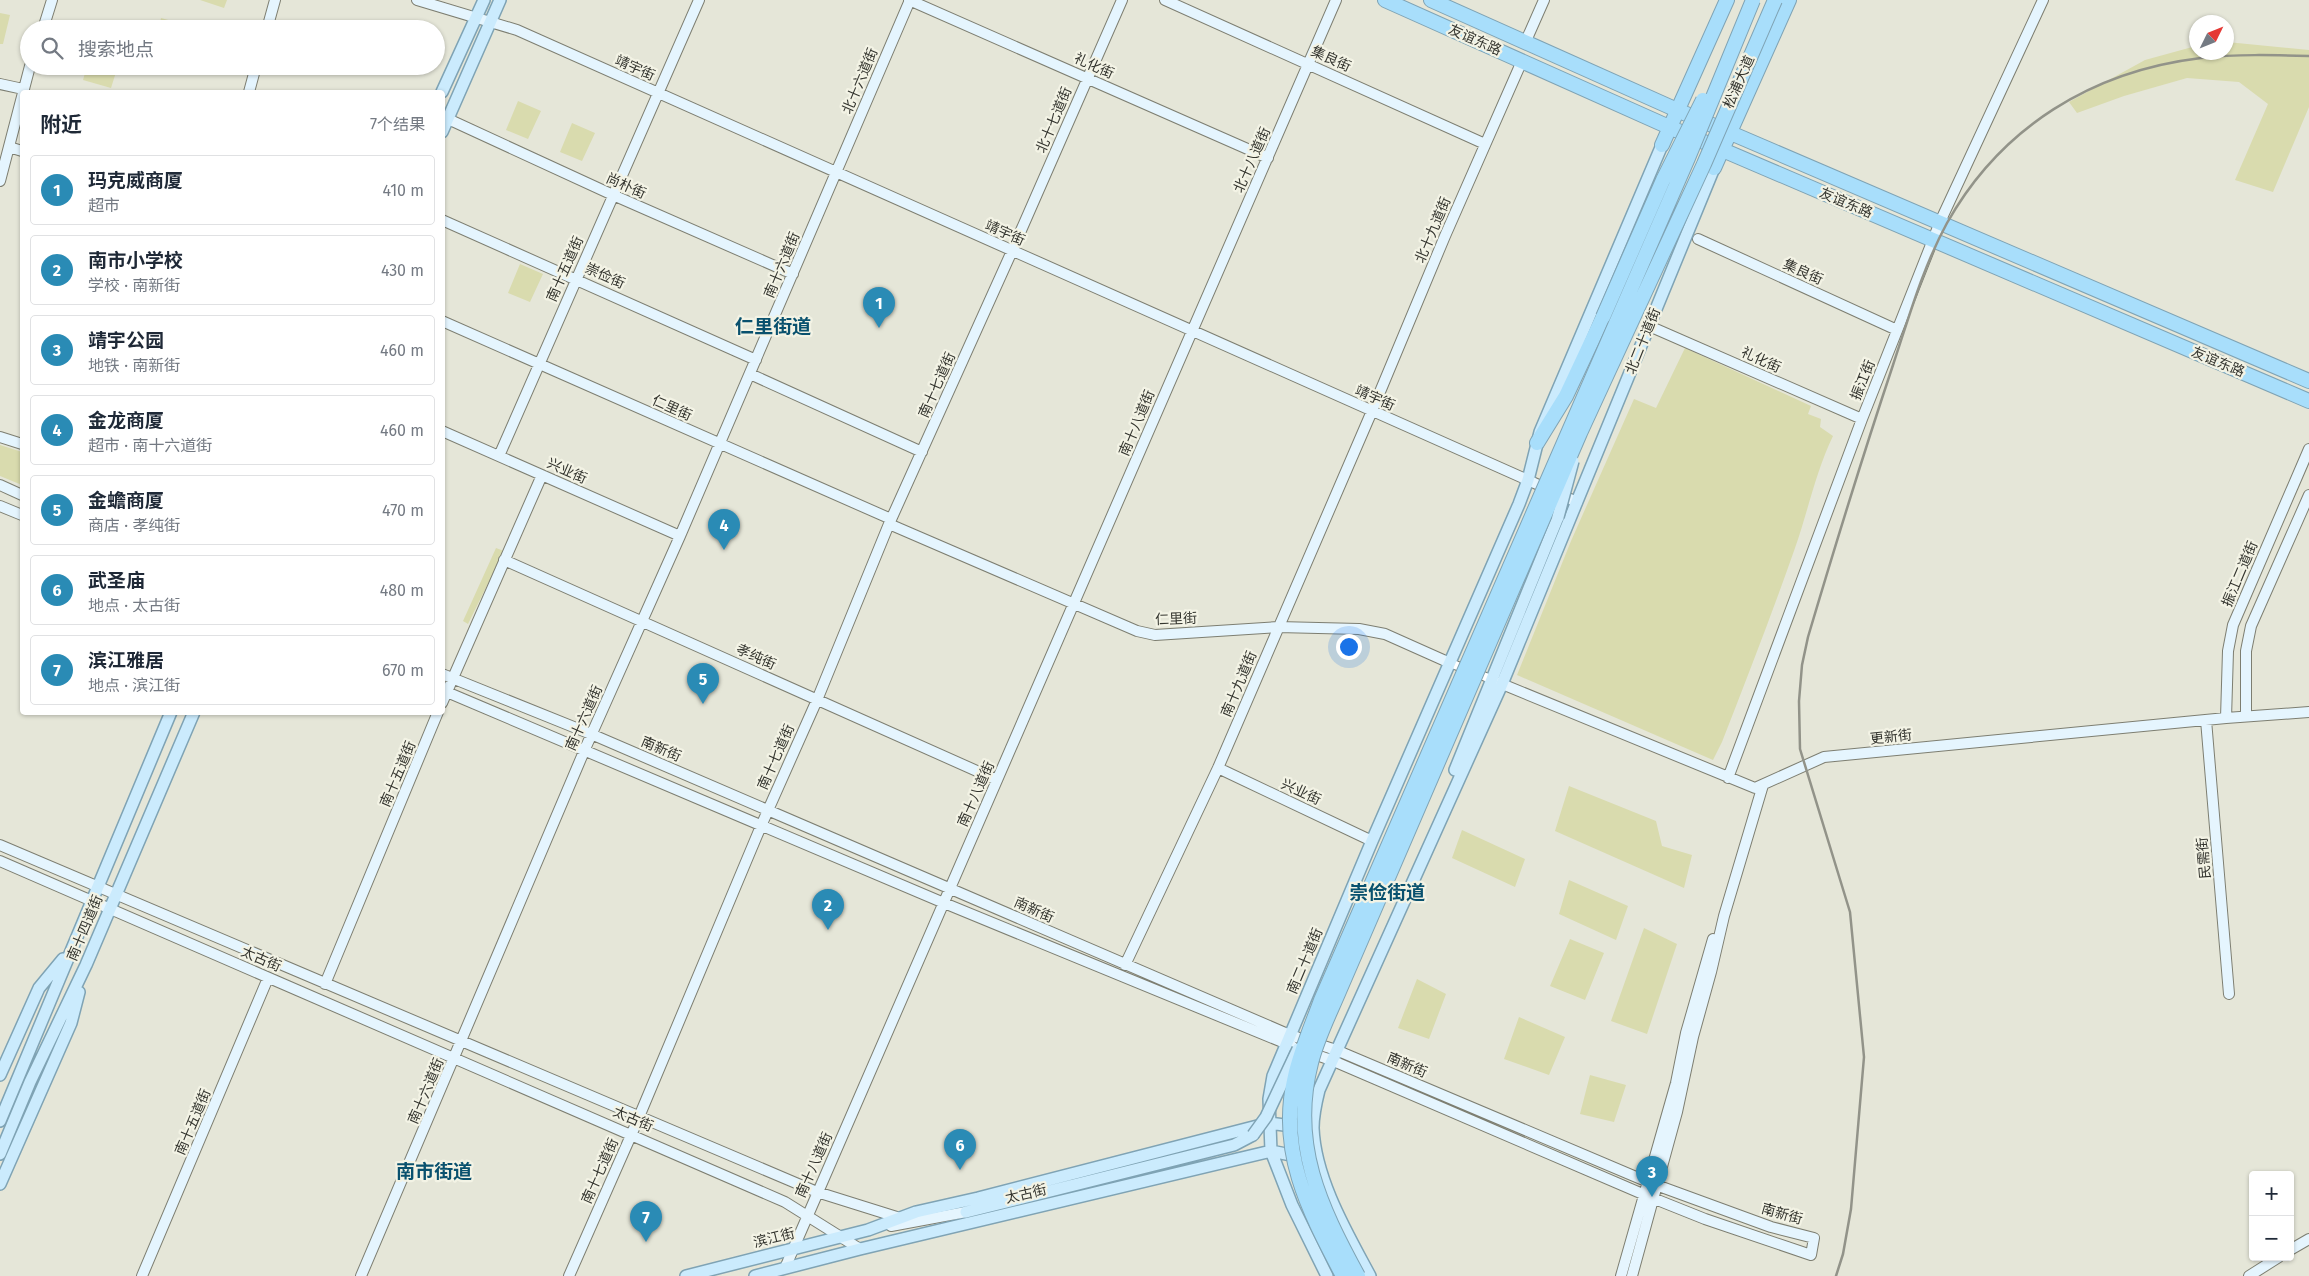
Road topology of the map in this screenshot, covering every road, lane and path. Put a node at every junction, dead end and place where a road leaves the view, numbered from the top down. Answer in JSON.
{"nodes":[{"id":1,"x":52,"y":0,"type":"edge"},
{"id":2,"x":275,"y":0,"type":"edge"},
{"id":3,"x":417,"y":0,"type":"edge"},
{"id":4,"x":484,"y":0,"type":"edge"},
{"id":5,"x":500,"y":0,"type":"edge"},
{"id":6,"x":699,"y":0,"type":"edge"},
{"id":7,"x":909,"y":0,"type":"edge"},
{"id":8,"x":1122,"y":0,"type":"edge"},
{"id":9,"x":1165,"y":0,"type":"edge"},
{"id":10,"x":1336,"y":0,"type":"edge"},
{"id":11,"x":1385,"y":0,"type":"edge"},
{"id":12,"x":1431,"y":0,"type":"edge"},
{"id":13,"x":1544,"y":0,"type":"edge"},
{"id":14,"x":1727,"y":0,"type":"edge"},
{"id":15,"x":1752,"y":0,"type":"edge"},
{"id":16,"x":1775,"y":0,"type":"edge"},
{"id":17,"x":1789,"y":0,"type":"edge"},
{"id":18,"x":2043,"y":0,"type":"edge"},
{"id":19,"x":475,"y":19,"type":"junction"},
{"id":20,"x":46,"y":20,"type":"edge"},
{"id":21,"x":269,"y":20,"type":"edge"},
{"id":22,"x":490,"y":23,"type":"junction"},
{"id":23,"x":1525,"y":43,"type":"junction"},
{"id":24,"x":1522,"y":61,"type":"junction"},
{"id":25,"x":1308,"y":64,"type":"junction"},
{"id":26,"x":27,"y":75,"type":"edge"},
{"id":27,"x":254,"y":75,"type":"edge"},
{"id":28,"x":1087,"y":78,"type":"junction"},
{"id":29,"x":0,"y":84,"type":"edge"},
{"id":30,"x":23,"y":89,"type":"joint"},
{"id":31,"x":250,"y":90,"type":"edge"},
{"id":32,"x":443,"y":90,"type":"edge"},
{"id":33,"x":659,"y":94,"type":"junction"},
{"id":34,"x":20,"y":101,"type":"edge"},
{"id":35,"x":1677,"y":110,"type":"junction"},
{"id":36,"x":448,"y":119,"type":"junction"},
{"id":37,"x":445,"y":126,"type":"edge"},
{"id":38,"x":1669,"y":128,"type":"junction"},
{"id":39,"x":1729,"y":133,"type":"junction"},
{"id":40,"x":1485,"y":144,"type":"junction"},
{"id":41,"x":1662,"y":145,"type":"joint"},
{"id":42,"x":9,"y":147,"type":"junction"},
{"id":43,"x":1722,"y":150,"type":"junction"},
{"id":44,"x":20,"y":151,"type":"edge"},
{"id":45,"x":1268,"y":158,"type":"junction"},
{"id":46,"x":1709,"y":166,"type":"junction"},
{"id":47,"x":836,"y":174,"type":"junction"},
{"id":48,"x":0,"y":181,"type":"edge"},
{"id":49,"x":613,"y":195,"type":"junction"},
{"id":50,"x":445,"y":221,"type":"edge"},
{"id":51,"x":1940,"y":222,"type":"junction"},
{"id":52,"x":1698,"y":239,"type":"dead end"},
{"id":53,"x":1933,"y":240,"type":"junction"},
{"id":54,"x":1012,"y":251,"type":"junction"},
{"id":55,"x":793,"y":274,"type":"junction"},
{"id":56,"x":576,"y":278,"type":"junction"},
{"id":57,"x":445,"y":322,"type":"edge"},
{"id":58,"x":1650,"y":326,"type":"junction"},
{"id":59,"x":1897,"y":330,"type":"junction"},
{"id":60,"x":1192,"y":331,"type":"junction"},
{"id":61,"x":756,"y":360,"type":"junction"},
{"id":62,"x":540,"y":363,"type":"junction"},
{"id":63,"x":750,"y":374,"type":"junction"},
{"id":64,"x":2309,"y":381,"type":"edge"},
{"id":65,"x":2309,"y":401,"type":"edge"},
{"id":66,"x":1372,"y":412,"type":"junction"},
{"id":67,"x":1862,"y":420,"type":"junction"},
{"id":68,"x":445,"y":432,"type":"edge"},
{"id":69,"x":1580,"y":433,"type":"junction"},
{"id":70,"x":0,"y":437,"type":"edge"},
{"id":71,"x":20,"y":443,"type":"edge"},
{"id":72,"x":1537,"y":443,"type":"junction"},
{"id":73,"x":719,"y":444,"type":"junction"},
{"id":74,"x":2309,"y":449,"type":"edge"},
{"id":75,"x":922,"y":452,"type":"junction"},
{"id":76,"x":500,"y":456,"type":"junction"},
{"id":77,"x":542,"y":475,"type":"junction"},
{"id":78,"x":1528,"y":480,"type":"junction"},
{"id":79,"x":0,"y":485,"type":"edge"},
{"id":80,"x":20,"y":494,"type":"edge"},
{"id":81,"x":2309,"y":495,"type":"edge"},
{"id":82,"x":1577,"y":502,"type":"junction"},
{"id":83,"x":0,"y":506,"type":"edge"},
{"id":84,"x":20,"y":514,"type":"edge"},
{"id":85,"x":890,"y":521,"type":"junction"},
{"id":86,"x":680,"y":536,"type":"junction"},
{"id":87,"x":504,"y":560,"type":"junction"},
{"id":88,"x":1074,"y":605,"type":"junction"},
{"id":89,"x":642,"y":622,"type":"junction"},
{"id":90,"x":1278,"y":627,"type":"junction"},
{"id":91,"x":1450,"y":663,"type":"junction"},
{"id":92,"x":445,"y":675,"type":"edge"},
{"id":93,"x":453,"y":678,"type":"junction"},
{"id":94,"x":1497,"y":682,"type":"junction"},
{"id":95,"x":445,"y":691,"type":"edge"},
{"id":96,"x":817,"y":700,"type":"junction"},
{"id":97,"x":2309,"y":712,"type":"edge"},
{"id":98,"x":170,"y":715,"type":"edge"},
{"id":99,"x":193,"y":715,"type":"edge"},
{"id":100,"x":437,"y":715,"type":"edge"},
{"id":101,"x":2246,"y":716,"type":"junction"},
{"id":102,"x":2226,"y":718,"type":"junction"},
{"id":103,"x":2206,"y":720,"type":"junction"},
{"id":104,"x":591,"y":734,"type":"junction"},
{"id":105,"x":585,"y":749,"type":"junction"},
{"id":106,"x":1218,"y":768,"type":"junction"},
{"id":107,"x":1728,"y":778,"type":"junction"},
{"id":108,"x":996,"y":780,"type":"junction"},
{"id":109,"x":1759,"y":787,"type":"junction"},
{"id":110,"x":768,"y":810,"type":"junction"},
{"id":111,"x":761,"y":826,"type":"junction"},
{"id":112,"x":1372,"y":841,"type":"junction"},
{"id":113,"x":0,"y":845,"type":"edge"},
{"id":114,"x":0,"y":861,"type":"edge"},
{"id":115,"x":97,"y":886,"type":"junction"},
{"id":116,"x":950,"y":887,"type":"junction"},
{"id":117,"x":116,"y":894,"type":"junction"},
{"id":118,"x":90,"y":901,"type":"junction"},
{"id":119,"x":944,"y":903,"type":"junction"},
{"id":120,"x":110,"y":909,"type":"junction"},
{"id":121,"x":70,"y":950,"type":"junction"},
{"id":122,"x":86,"y":964,"type":"junction"},
{"id":123,"x":1125,"y":965,"type":"junction"},
{"id":124,"x":268,"y":978,"type":"junction"},
{"id":125,"x":325,"y":984,"type":"junction"},
{"id":126,"x":2229,"y":994,"type":"dead end"},
{"id":127,"x":1321,"y":1000,"type":"junction"},
{"id":128,"x":1288,"y":1040,"type":"junction"},
{"id":129,"x":462,"y":1042,"type":"junction"},
{"id":130,"x":1334,"y":1055,"type":"junction"},
{"id":131,"x":455,"y":1058,"type":"junction"},
{"id":132,"x":0,"y":1075,"type":"edge"},
{"id":133,"x":639,"y":1118,"type":"junction"},
{"id":134,"x":0,"y":1121,"type":"edge"},
{"id":135,"x":1269,"y":1123,"type":"junction"},
{"id":136,"x":1313,"y":1128,"type":"junction"},
{"id":137,"x":632,"y":1134,"type":"junction"},
{"id":138,"x":1271,"y":1151,"type":"junction"},
{"id":139,"x":0,"y":1154,"type":"edge"},
{"id":140,"x":1318,"y":1160,"type":"junction"},
{"id":141,"x":0,"y":1184,"type":"edge"},
{"id":142,"x":1653,"y":1184,"type":"junction"},
{"id":143,"x":817,"y":1192,"type":"junction"},
{"id":144,"x":1649,"y":1197,"type":"junction"},
{"id":145,"x":966,"y":1212,"type":"joint"},
{"id":146,"x":807,"y":1216,"type":"junction"},
{"id":147,"x":900,"y":1218,"type":"junction"},
{"id":148,"x":868,"y":1230,"type":"junction"},
{"id":149,"x":841,"y":1237,"type":"junction"},
{"id":150,"x":2309,"y":1239,"type":"edge"},
{"id":151,"x":2294,"y":1248,"type":"edge"},
{"id":152,"x":793,"y":1249,"type":"junction"},
{"id":153,"x":860,"y":1249,"type":"junction"},
{"id":154,"x":2273,"y":1261,"type":"edge"},
{"id":155,"x":785,"y":1268,"type":"junction"},
{"id":156,"x":142,"y":1276,"type":"edge"},
{"id":157,"x":361,"y":1276,"type":"edge"},
{"id":158,"x":569,"y":1276,"type":"edge"},
{"id":159,"x":686,"y":1276,"type":"edge"},
{"id":160,"x":755,"y":1276,"type":"edge"},
{"id":161,"x":1327,"y":1276,"type":"edge"},
{"id":162,"x":1343,"y":1276,"type":"edge"},
{"id":163,"x":1358,"y":1276,"type":"edge"},
{"id":164,"x":1370,"y":1276,"type":"edge"},
{"id":165,"x":1621,"y":1276,"type":"edge"},
{"id":166,"x":1632,"y":1276,"type":"edge"},
{"id":167,"x":2249,"y":1276,"type":"edge"}],
"edges":[{"from":1,"to":20,"type":"street"},
{"from":2,"to":21,"type":"street"},
{"from":3,"to":19,"type":"street","name":"靖宇街"},
{"from":4,"to":19,"type":"main road"},
{"from":5,"to":22,"type":"main road"},
{"from":6,"to":33,"type":"street","name":"南十五道街"},
{"from":7,"to":28,"type":"street","name":"礼化街"},
{"from":7,"to":47,"type":"street","name":"北十六道街"},
{"from":8,"to":28,"type":"street","name":"北十七道街"},
{"from":9,"to":25,"type":"street","name":"集良街"},
{"from":10,"to":25,"type":"street","name":"北十八道街"},
{"from":11,"to":24,"type":"highway","name":"友谊东路"},
{"from":12,"to":23,"type":"highway","name":"友谊东路"},
{"from":13,"to":23,"type":"street"},
{"from":14,"to":35,"type":"highway"},
{"from":15,"to":72,"type":"highway","bridge":true},
{"from":15,"to":127,"type":"highway","name":"松浦大道","bridge":true},
{"from":16,"to":46,"type":"highway","name":"松浦大道","bridge":true},
{"from":17,"to":39,"type":"highway","name":"北二十道街"},
{"from":18,"to":51,"type":"street","name":"振江街"},
{"from":19,"to":22,"type":"street","name":"靖宇街"},
{"from":19,"to":32,"type":"main road"},
{"from":22,"to":33,"type":"street","name":"靖宇街"},
{"from":22,"to":36,"type":"main road"},
{"from":23,"to":35,"type":"highway","name":"友谊东路"},
{"from":24,"to":38,"type":"highway","name":"友谊东路"},
{"from":24,"to":40,"type":"street","name":"北十九道街"},
{"from":25,"to":40,"type":"street","name":"集良街"},
{"from":25,"to":45,"type":"street","name":"北十八道街"},
{"from":26,"to":30,"type":"street"},
{"from":27,"to":31,"type":"street"},
{"from":28,"to":45,"type":"street","name":"礼化街"},
{"from":28,"to":54,"type":"street","name":"北十七道街"},
{"from":29,"to":30,"type":"street"},
{"from":33,"to":47,"type":"street","name":"靖宇街"},
{"from":33,"to":49,"type":"street","name":"南十五道街"},
{"from":34,"to":42,"type":"street"},
{"from":35,"to":38,"type":"highway"},
{"from":35,"to":39,"type":"highway","name":"友谊东路"},
{"from":36,"to":37,"type":"main road"},
{"from":36,"to":49,"type":"street","name":"尚朴街"},
{"from":38,"to":41,"type":"highway"},
{"from":38,"to":43,"type":"highway","name":"友谊东路"},
{"from":39,"to":43,"type":"highway","name":"北二十道街"},
{"from":39,"to":51,"type":"highway","name":"友谊东路"},
{"from":40,"to":66,"type":"street","name":"北十九道街"},
{"from":41,"to":72,"type":"main road"},
{"from":42,"to":44,"type":"street"},
{"from":42,"to":48,"type":"street"},
{"from":43,"to":46,"type":"highway","name":"北二十道街"},
{"from":43,"to":53,"type":"highway","name":"友谊东路"},
{"from":45,"to":60,"type":"street","name":"北十八道街"},
{"from":46,"to":58,"type":"main road","name":"北二十道街"},
{"from":46,"to":69,"type":"highway","bridge":true},
{"from":47,"to":54,"type":"street","name":"靖宇街"},
{"from":47,"to":55,"type":"street","name":"南十六道街"},
{"from":49,"to":55,"type":"street","name":"尚朴街"},
{"from":49,"to":56,"type":"street","name":"南十五道街"},
{"from":50,"to":56,"type":"street","name":"崇俭街"},
{"from":51,"to":53,"type":"street","name":"振江街"},
{"from":51,"to":64,"type":"highway","name":"友谊东路"},
{"from":52,"to":59,"type":"street","name":"集良街"},
{"from":53,"to":59,"type":"street","name":"振江街"},
{"from":53,"to":65,"type":"highway","name":"友谊东路"},
{"from":54,"to":60,"type":"street","name":"靖宇街"},
{"from":54,"to":75,"type":"street","name":"南十七道街"},
{"from":55,"to":61,"type":"street","name":"南十六道街"},
{"from":56,"to":61,"type":"street","name":"崇俭街"},
{"from":56,"to":62,"type":"street","name":"南十五道街"},
{"from":57,"to":62,"type":"street","name":"仁里街"},
{"from":58,"to":67,"type":"street","name":"礼化街"},
{"from":58,"to":82,"type":"main road","name":"北二十道街"},
{"from":59,"to":67,"type":"street","name":"振江街"},
{"from":60,"to":66,"type":"street","name":"靖宇街"},
{"from":60,"to":88,"type":"street","name":"南十八道街"},
{"from":61,"to":63,"type":"street","name":"南十六道街"},
{"from":62,"to":73,"type":"street","name":"仁里街"},
{"from":62,"to":76,"type":"street","name":"南十五道街"},
{"from":63,"to":73,"type":"street","name":"南十六道街"},
{"from":63,"to":75,"type":"street"},
{"from":66,"to":78,"type":"street","name":"靖宇街"},
{"from":66,"to":90,"type":"street","name":"南十九道街"},
{"from":67,"to":107,"type":"street","name":"振江街"},
{"from":68,"to":76,"type":"street","name":"兴业街"},
{"from":69,"to":94,"type":"main road","bridge":true},
{"from":69,"to":163,"type":"highway","bridge":true},
{"from":70,"to":71,"type":"street"},
{"from":72,"to":78,"type":"main road"},
{"from":73,"to":85,"type":"street","name":"仁里街"},
{"from":73,"to":86,"type":"street","name":"南十六道街"},
{"from":74,"to":102,"type":"street","name":"振江二道街"},
{"from":75,"to":85,"type":"street","name":"南十七道街"},
{"from":76,"to":77,"type":"street","name":"兴业街"},
{"from":77,"to":86,"type":"street","name":"兴业街"},
{"from":77,"to":87,"type":"street"},
{"from":78,"to":82,"type":"street","name":"靖宇街"},
{"from":78,"to":91,"type":"main road"},
{"from":79,"to":80,"type":"street"},
{"from":81,"to":101,"type":"street"},
{"from":82,"to":94,"type":"main road","name":"北二十道街"},
{"from":83,"to":84,"type":"street"},
{"from":85,"to":88,"type":"street","name":"仁里街"},
{"from":85,"to":96,"type":"street","name":"南十七道街"},
{"from":86,"to":89,"type":"street","name":"南十六道街"},
{"from":87,"to":89,"type":"street","name":"孝纯街"},
{"from":87,"to":93,"type":"street"},
{"from":88,"to":90,"type":"street","name":"仁里街"},
{"from":88,"to":108,"type":"street","name":"南十八道街"},
{"from":89,"to":96,"type":"street","name":"孝纯街"},
{"from":89,"to":104,"type":"street","name":"南十六道街"},
{"from":90,"to":91,"type":"street","name":"仁里街"},
{"from":90,"to":106,"type":"street","name":"南十九道街"},
{"from":91,"to":94,"type":"street"},
{"from":91,"to":112,"type":"main road","name":"南二十道街"},
{"from":92,"to":93,"type":"street","name":"南新街"},
{"from":93,"to":95,"type":"street"},
{"from":93,"to":104,"type":"street","name":"南新街"},
{"from":94,"to":107,"type":"street"},
{"from":94,"to":130,"type":"main road"},
{"from":95,"to":105,"type":"street","name":"南新街"},
{"from":96,"to":108,"type":"street","name":"孝纯街"},
{"from":96,"to":110,"type":"street","name":"南十七道街"},
{"from":97,"to":101,"type":"street","name":"更新街"},
{"from":98,"to":115,"type":"main road"},
{"from":99,"to":117,"type":"main road","name":"南十四道街"},
{"from":100,"to":125,"type":"street","name":"南十五道街"},
{"from":101,"to":102,"type":"street","name":"更新街"},
{"from":102,"to":103,"type":"street","name":"更新街"},
{"from":103,"to":109,"type":"street","name":"更新街"},
{"from":103,"to":126,"type":"street","name":"民需街"},
{"from":104,"to":105,"type":"street","name":"南十六道街"},
{"from":104,"to":110,"type":"street","name":"南新街"},
{"from":105,"to":111,"type":"street","name":"南新街"},
{"from":105,"to":129,"type":"street","name":"南十六道街"},
{"from":106,"to":112,"type":"street","name":"兴业街"},
{"from":106,"to":123,"type":"street","name":"南十九道街"},
{"from":107,"to":109,"type":"street"},
{"from":108,"to":116,"type":"street","name":"南十八道街"},
{"from":109,"to":142,"type":"street"},
{"from":110,"to":111,"type":"street","name":"南十七道街"},
{"from":110,"to":116,"type":"street","name":"南新街"},
{"from":111,"to":119,"type":"street","name":"南新街"},
{"from":111,"to":133,"type":"street","name":"南十七道街"},
{"from":112,"to":128,"type":"main road","name":"南二十道街"},
{"from":113,"to":115,"type":"street","name":"太古街"},
{"from":114,"to":118,"type":"street","name":"太古街"},
{"from":115,"to":117,"type":"street","name":"太古街"},
{"from":115,"to":118,"type":"main road"},
{"from":116,"to":119,"type":"street","name":"南十八道街"},
{"from":116,"to":123,"type":"street","name":"南新街"},
{"from":117,"to":120,"type":"main road","name":"南十四道街"},
{"from":117,"to":125,"type":"street","name":"太古街"},
{"from":118,"to":120,"type":"street","name":"太古街"},
{"from":118,"to":121,"type":"main road"},
{"from":119,"to":128,"type":"street","name":"南新街"},
{"from":119,"to":143,"type":"street","name":"南十八道街"},
{"from":120,"to":122,"type":"main road","name":"南十四道街"},
{"from":120,"to":124,"type":"street","name":"太古街"},
{"from":121,"to":132,"type":"main road"},
{"from":121,"to":134,"type":"main road"},
{"from":122,"to":139,"type":"main road","name":"南十四道街"},
{"from":122,"to":141,"type":"main road"},
{"from":123,"to":128,"type":"street","name":"南新街"},
{"from":124,"to":131,"type":"street","name":"太古街"},
{"from":124,"to":156,"type":"street","name":"南十五道街"},
{"from":125,"to":129,"type":"street","name":"太古街"},
{"from":127,"to":145,"type":"main road","name":"太古街","bridge":true},
{"from":127,"to":162,"type":"highway","name":"松浦大道","bridge":true},
{"from":128,"to":130,"type":"street","name":"南新街"},
{"from":128,"to":135,"type":"main road","name":"南二十道街"},
{"from":129,"to":131,"type":"street","name":"南十六道街"},
{"from":129,"to":133,"type":"street","name":"太古街"},
{"from":130,"to":136,"type":"main road"},
{"from":130,"to":142,"type":"street","name":"南新街"},
{"from":130,"to":144,"type":"street","name":"南新街"},
{"from":131,"to":137,"type":"street","name":"太古街"},
{"from":131,"to":157,"type":"street","name":"南十六道街"},
{"from":133,"to":137,"type":"street","name":"南十七道街"},
{"from":133,"to":143,"type":"street","name":"太古街"},
{"from":135,"to":136,"type":"main road"},
{"from":135,"to":138,"type":"main road","name":"南二十道街"},
{"from":135,"to":147,"type":"main road","name":"太古街"},
{"from":136,"to":140,"type":"main road"},
{"from":137,"to":146,"type":"street","name":"太古街"},
{"from":137,"to":158,"type":"street","name":"南十七道街"},
{"from":138,"to":140,"type":"main road"},
{"from":138,"to":153,"type":"main road","name":"太古街"},
{"from":138,"to":161,"type":"main road","name":"南二十道街"},
{"from":140,"to":164,"type":"main road"},
{"from":142,"to":144,"type":"street"},
{"from":142,"to":144,"type":"street","name":"南新街"},
{"from":143,"to":146,"type":"street","name":"南十八道街"},
{"from":143,"to":147,"type":"street","name":"太古街"},
{"from":144,"to":165,"type":"street"},
{"from":144,"to":166,"type":"street"},
{"from":145,"to":148,"type":"street","name":"太古街"},
{"from":146,"to":149,"type":"street","name":"太古街"},
{"from":146,"to":152,"type":"street","name":"南十八道街"},
{"from":147,"to":148,"type":"main road","name":"太古街"},
{"from":148,"to":149,"type":"main road","name":"滨江街"},
{"from":149,"to":152,"type":"main road","name":"滨江街"},
{"from":149,"to":153,"type":"street","name":"太古街"},
{"from":150,"to":151,"type":"street"},
{"from":152,"to":155,"type":"street","name":"南十八道街"},
{"from":152,"to":159,"type":"main road","name":"滨江街"},
{"from":153,"to":155,"type":"main road"},
{"from":154,"to":167,"type":"street"},
{"from":155,"to":160,"type":"main road"}]}
